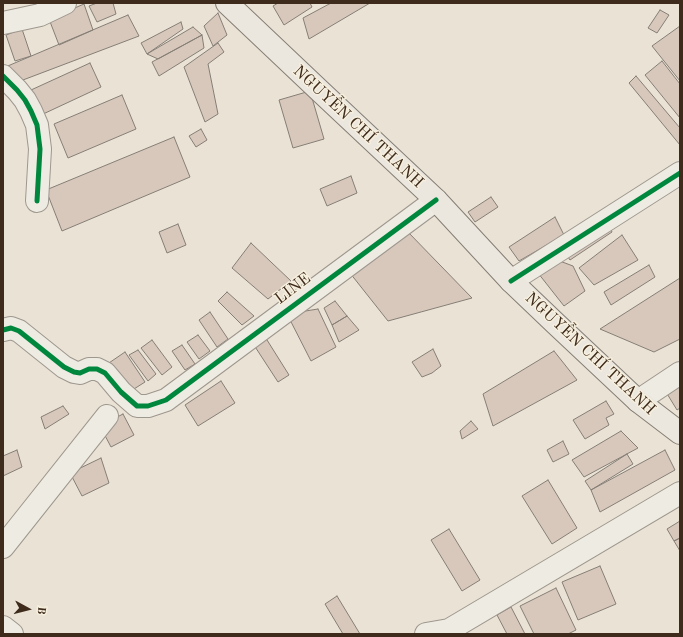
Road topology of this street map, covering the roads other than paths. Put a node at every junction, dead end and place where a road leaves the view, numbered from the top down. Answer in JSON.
{"nodes":[{"id":1,"x":65,"y":3,"type":"edge"},
{"id":2,"x":227,"y":3,"type":"edge"},
{"id":3,"x":3,"y":24,"type":"edge"},
{"id":4,"x":3,"y":76,"type":"edge"},
{"id":5,"x":680,"y":173,"type":"edge"},
{"id":6,"x":436,"y":200,"type":"junction"},
{"id":7,"x":36,"y":201,"type":"dead end"},
{"id":8,"x":511,"y":281,"type":"junction"},
{"id":9,"x":3,"y":330,"type":"edge"},
{"id":10,"x":680,"y":373,"type":"edge"},
{"id":11,"x":638,"y":401,"type":"junction"},
{"id":12,"x":107,"y":416,"type":"dead end"},
{"id":13,"x":680,"y":433,"type":"edge"},
{"id":14,"x":680,"y":493,"type":"edge"},
{"id":15,"x":3,"y":547,"type":"edge"},
{"id":16,"x":3,"y":627,"type":"edge"},
{"id":17,"x":12,"y":634,"type":"edge"},
{"id":18,"x":426,"y":634,"type":"edge"}],
"edges":[{"from":1,"to":3,"type":"street"},
{"from":2,"to":6,"type":"main road","name":"NGUYỄN CHÍ THANH"},
{"from":4,"to":7,"type":"street"},
{"from":5,"to":8,"type":"street"},
{"from":6,"to":8,"type":"main road","name":"NGUYỄN CHÍ THANH"},
{"from":6,"to":9,"type":"street","name":"LINE"},
{"from":8,"to":11,"type":"main road","name":"NGUYỄN CHÍ THANH"},
{"from":10,"to":11,"type":"street"},
{"from":11,"to":13,"type":"main road","name":"NGUYỄN CHÍ THANH"},
{"from":12,"to":15,"type":"street"},
{"from":14,"to":18,"type":"street"},
{"from":16,"to":17,"type":"street"}]}
